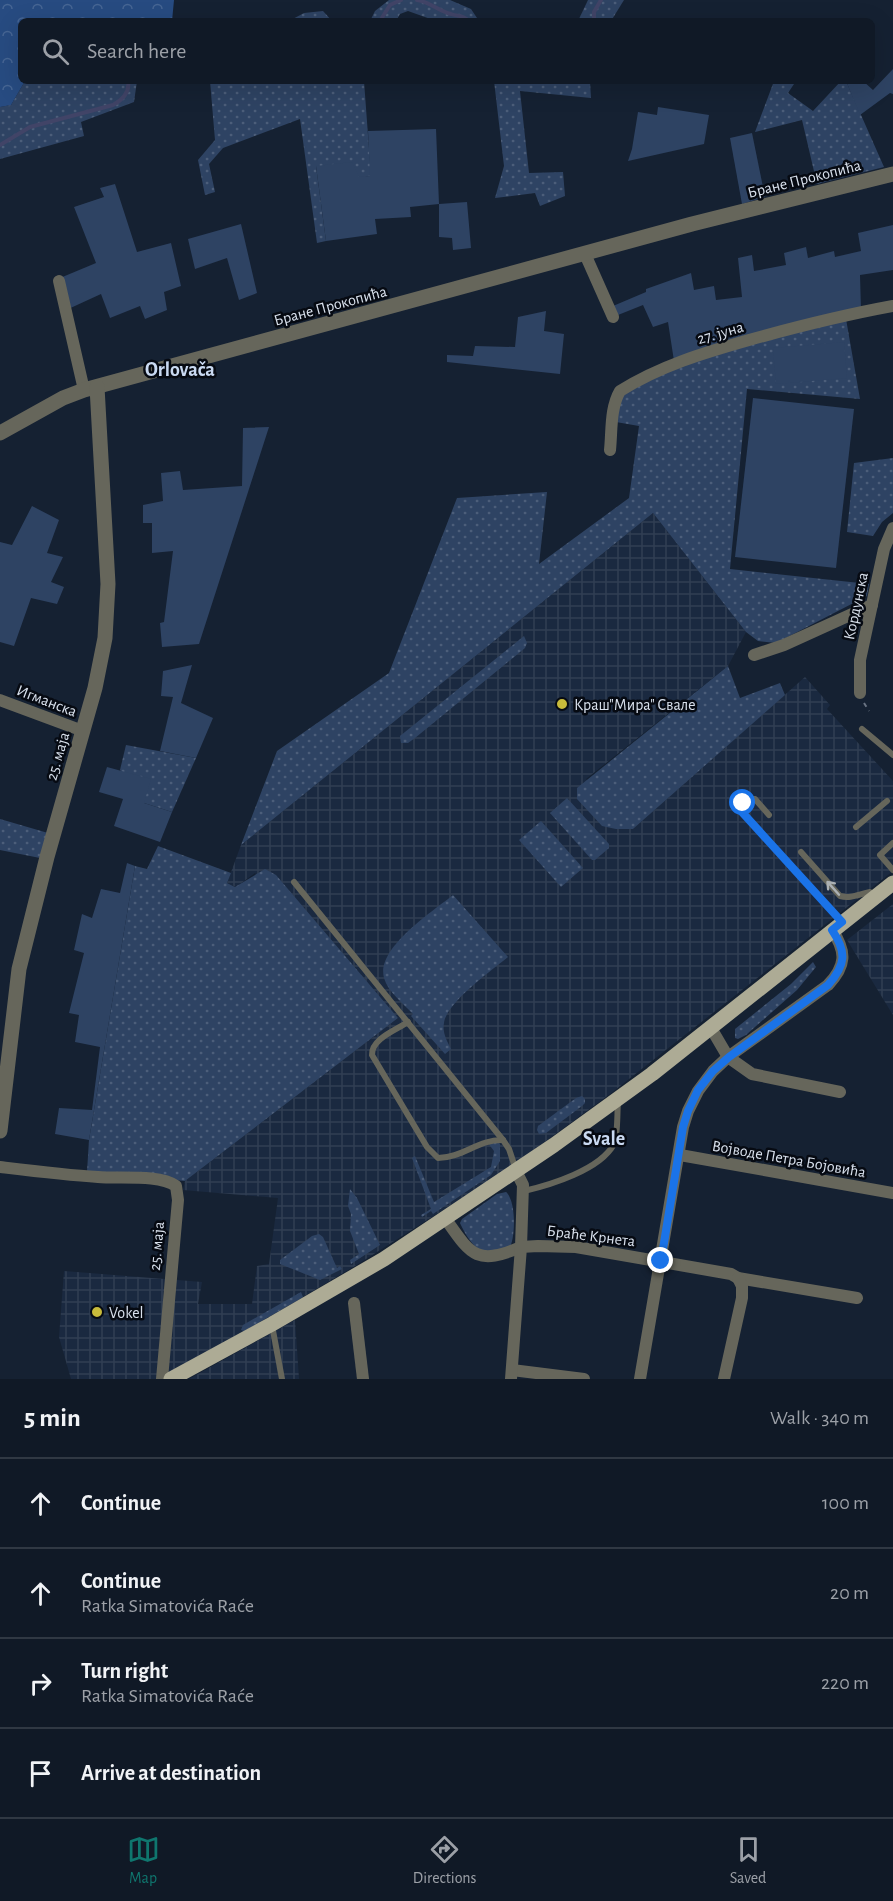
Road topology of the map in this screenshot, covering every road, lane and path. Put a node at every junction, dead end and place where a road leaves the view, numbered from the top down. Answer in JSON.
{"nodes":[{"id":1,"x":893,"y":174,"type":"edge"},
{"id":2,"x":585,"y":254,"type":"junction"},
{"id":3,"x":59,"y":281,"type":"dead end"},
{"id":4,"x":893,"y":306,"type":"edge"},
{"id":5,"x":613,"y":316,"type":"dead end"},
{"id":6,"x":91,"y":388,"type":"junction"},
{"id":7,"x":1,"y":431,"type":"edge"},
{"id":8,"x":610,"y":450,"type":"dead end"},
{"id":9,"x":893,"y":528,"type":"edge"},
{"id":10,"x":872,"y":604,"type":"junction"},
{"id":11,"x":754,"y":655,"type":"dead end"},
{"id":12,"x":860,"y":693,"type":"dead end"},
{"id":13,"x":0,"y":699,"type":"edge"},
{"id":14,"x":862,"y":729,"type":"dead end"},
{"id":15,"x":83,"y":731,"type":"junction"},
{"id":16,"x":893,"y":755,"type":"edge"},
{"id":17,"x":887,"y":801,"type":"dead end"},
{"id":18,"x":769,"y":815,"type":"dead end"},
{"id":19,"x":856,"y":827,"type":"dead end"},
{"id":20,"x":893,"y":843,"type":"edge"},
{"id":21,"x":801,"y":852,"type":"dead end"},
{"id":22,"x":893,"y":870,"type":"edge"},
{"id":23,"x":294,"y":882,"type":"dead end"},
{"id":24,"x":893,"y":883,"type":"edge"},
{"id":25,"x":876,"y":896,"type":"junction"},
{"id":26,"x":837,"y":926,"type":"junction"},
{"id":27,"x":408,"y":1022,"type":"junction"},
{"id":28,"x":711,"y":1028,"type":"junction"},
{"id":29,"x":729,"y":1057,"type":"junction"},
{"id":30,"x":840,"y":1092,"type":"dead end"},
{"id":31,"x":619,"y":1098,"type":"junction"},
{"id":32,"x":0,"y":1131,"type":"edge"},
{"id":33,"x":503,"y":1140,"type":"junction"},
{"id":34,"x":680,"y":1155,"type":"junction"},
{"id":35,"x":0,"y":1167,"type":"edge"},
{"id":36,"x":516,"y":1171,"type":"junction"},
{"id":37,"x":524,"y":1191,"type":"junction"},
{"id":38,"x":893,"y":1193,"type":"edge"},
{"id":39,"x":445,"y":1218,"type":"junction"},
{"id":40,"x":521,"y":1247,"type":"junction"},
{"id":41,"x":661,"y":1261,"type":"junction"},
{"id":42,"x":738,"y":1278,"type":"junction"},
{"id":43,"x":856,"y":1298,"type":"dead end"},
{"id":44,"x":354,"y":1303,"type":"dead end"},
{"id":45,"x":272,"y":1324,"type":"junction"},
{"id":46,"x":512,"y":1374,"type":"edge"},
{"id":47,"x":171,"y":1378,"type":"edge"},
{"id":48,"x":282,"y":1379,"type":"edge"},
{"id":49,"x":363,"y":1379,"type":"edge"},
{"id":50,"x":584,"y":1379,"type":"edge"},
{"id":51,"x":640,"y":1379,"type":"edge"},
{"id":52,"x":724,"y":1379,"type":"edge"}],
"edges":[{"from":1,"to":2,"type":"street","name":"Бране Прокопића"},
{"from":2,"to":5,"type":"street"},
{"from":2,"to":6,"type":"street","name":"Бране Прокопића"},
{"from":3,"to":6,"type":"street"},
{"from":4,"to":8,"type":"street","name":"27. јуна"},
{"from":6,"to":7,"type":"street","name":"Бране Прокопића"},
{"from":6,"to":15,"type":"street","name":"25. маја"},
{"from":9,"to":10,"type":"street","name":"Кордунска"},
{"from":10,"to":11,"type":"street"},
{"from":10,"to":12,"type":"street","name":"Кордунска"},
{"from":13,"to":15,"type":"street","name":"Игманска"},
{"from":14,"to":16,"type":"lane"},
{"from":15,"to":32,"type":"street","name":"25. маја"},
{"from":17,"to":19,"type":"lane"},
{"from":18,"to":26,"type":"lane"},
{"from":20,"to":22,"type":"lane"},
{"from":25,"to":21,"type":"lane","one_way":true},
{"from":23,"to":27,"type":"lane"},
{"from":24,"to":25,"type":"main road"},
{"from":25,"to":26,"type":"main road"},
{"from":26,"to":28,"type":"main road"},
{"from":26,"to":29,"type":"street"},
{"from":27,"to":33,"type":"lane"},
{"from":27,"to":33,"type":"lane"},
{"from":28,"to":29,"type":"street"},
{"from":28,"to":31,"type":"main road"},
{"from":29,"to":30,"type":"street"},
{"from":29,"to":34,"type":"street"},
{"from":31,"to":36,"type":"main road"},
{"from":31,"to":37,"type":"lane"},
{"from":33,"to":36,"type":"lane"},
{"from":34,"to":38,"type":"street","name":"Војводе Петра Бојовића"},
{"from":34,"to":41,"type":"street"},
{"from":35,"to":47,"type":"street","name":"25. маја"},
{"from":36,"to":37,"type":"street"},
{"from":36,"to":39,"type":"main road"},
{"from":37,"to":40,"type":"street"},
{"from":39,"to":40,"type":"street","name":"Браће Крнета"},
{"from":39,"to":45,"type":"main road"},
{"from":40,"to":41,"type":"street","name":"Браће Крнета"},
{"from":40,"to":46,"type":"street"},
{"from":41,"to":42,"type":"street","name":"Браће Крнета"},
{"from":41,"to":51,"type":"street"},
{"from":42,"to":43,"type":"street","name":"Браће Крнета"},
{"from":42,"to":52,"type":"street"},
{"from":44,"to":49,"type":"street"},
{"from":45,"to":47,"type":"main road"},
{"from":45,"to":48,"type":"lane"},
{"from":46,"to":50,"type":"street"}]}
